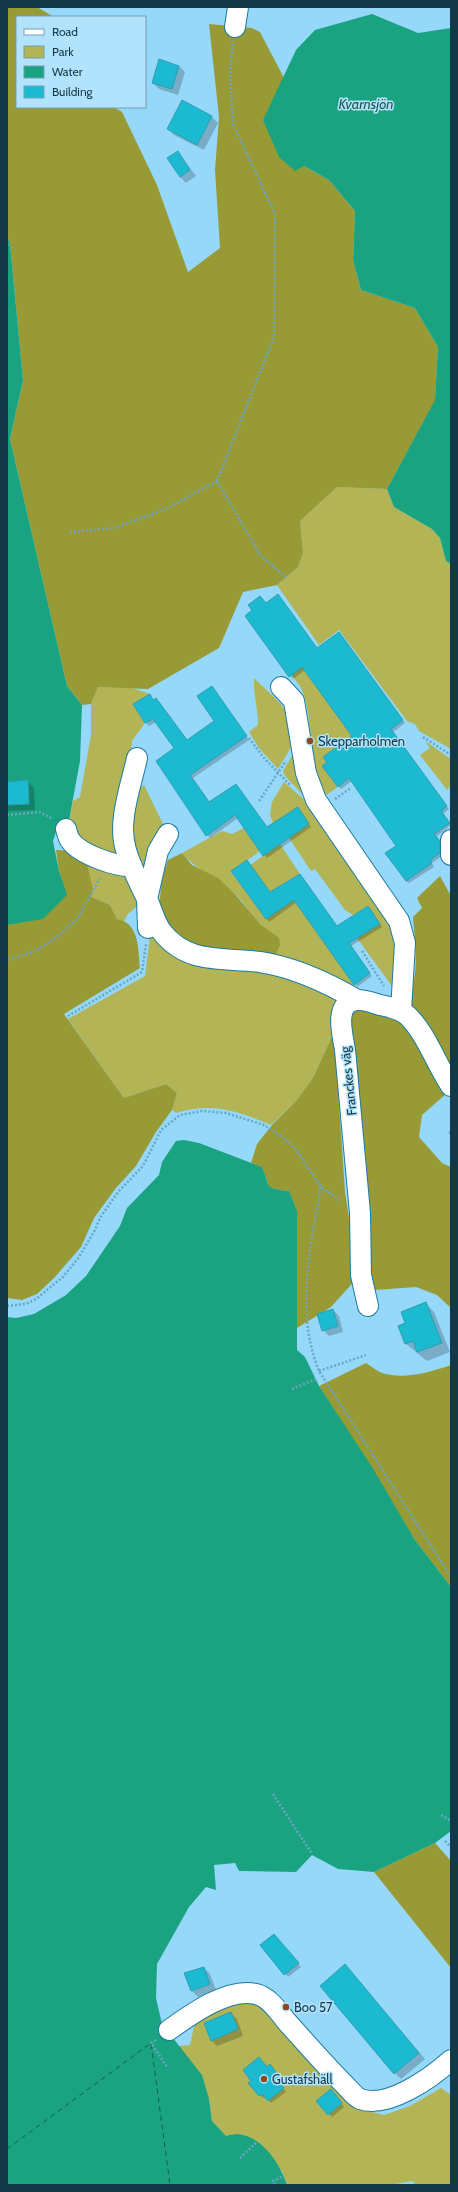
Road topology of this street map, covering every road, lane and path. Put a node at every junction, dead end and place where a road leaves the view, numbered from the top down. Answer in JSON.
{"nodes":[{"id":1,"x":238,"y":7,"type":"edge"},
{"id":2,"x":235,"y":27,"type":"joint"},
{"id":3,"x":217,"y":481,"type":"junction"},
{"id":4,"x":70,"y":532,"type":"dead end"},
{"id":5,"x":286,"y":578,"type":"dead end"},
{"id":6,"x":281,"y":687,"type":"dead end"},
{"id":7,"x":299,"y":737,"type":"junction"},
{"id":8,"x":423,"y":737,"type":"dead end"},
{"id":9,"x":250,"y":738,"type":"dead end"},
{"id":10,"x":451,"y":755,"type":"edge"},
{"id":11,"x":137,"y":758,"type":"dead end"},
{"id":12,"x":279,"y":774,"type":"junction"},
{"id":13,"x":316,"y":800,"type":"junction"},
{"id":14,"x":259,"y":801,"type":"dead end"},
{"id":15,"x":7,"y":815,"type":"edge"},
{"id":16,"x":66,"y":828,"type":"joint"},
{"id":17,"x":168,"y":834,"type":"dead end"},
{"id":18,"x":451,"y":840,"type":"edge"},
{"id":19,"x":451,"y":855,"type":"edge"},
{"id":20,"x":123,"y":865,"type":"junction"},
{"id":21,"x":147,"y":899,"type":"junction"},
{"id":22,"x":148,"y":928,"type":"joint"},
{"id":23,"x":362,"y":952,"type":"dead end"},
{"id":24,"x":7,"y":960,"type":"edge"},
{"id":25,"x":357,"y":1000,"type":"junction"},
{"id":26,"x":401,"y":1011,"type":"junction"},
{"id":27,"x":68,"y":1016,"type":"dead end"},
{"id":28,"x":451,"y":1086,"type":"edge"},
{"id":29,"x":7,"y":1306,"type":"edge"},
{"id":30,"x":368,"y":1306,"type":"dead end"},
{"id":31,"x":366,"y":1355,"type":"dead end"},
{"id":32,"x":319,"y":1371,"type":"junction"},
{"id":33,"x":316,"y":1379,"type":"dead end"},
{"id":34,"x":292,"y":1389,"type":"dead end"},
{"id":35,"x":451,"y":1577,"type":"edge"},
{"id":36,"x":273,"y":1794,"type":"dead end"},
{"id":37,"x":441,"y":1815,"type":"dead end"},
{"id":38,"x":451,"y":1821,"type":"edge"},
{"id":39,"x":445,"y":1842,"type":"dead end"},
{"id":40,"x":451,"y":1847,"type":"edge"},
{"id":41,"x":312,"y":1854,"type":"dead end"},
{"id":42,"x":169,"y":2030,"type":"joint"},
{"id":43,"x":451,"y":2060,"type":"edge"},
{"id":44,"x":168,"y":2068,"type":"dead end"},
{"id":45,"x":257,"y":2142,"type":"dead end"},
{"id":46,"x":240,"y":2158,"type":"dead end"},
{"id":47,"x":284,"y":2176,"type":"dead end"},
{"id":48,"x":275,"y":2185,"type":"edge"}],
"edges":[{"from":1,"to":2,"type":"street"},
{"from":2,"to":3,"type":"path"},
{"from":3,"to":4,"type":"path"},
{"from":3,"to":5,"type":"path"},
{"from":6,"to":7,"type":"street"},
{"from":7,"to":12,"type":"path"},
{"from":7,"to":13,"type":"street"},
{"from":8,"to":10,"type":"path"},
{"from":9,"to":12,"type":"path"},
{"from":11,"to":20,"type":"street"},
{"from":12,"to":13,"type":"path"},
{"from":12,"to":14,"type":"path"},
{"from":13,"to":26,"type":"street"},
{"from":15,"to":16,"type":"path"},
{"from":16,"to":20,"type":"street"},
{"from":17,"to":21,"type":"street"},
{"from":18,"to":19,"type":"street"},
{"from":20,"to":21,"type":"street"},
{"from":20,"to":24,"type":"path"},
{"from":21,"to":22,"type":"street"},
{"from":21,"to":25,"type":"street"},
{"from":22,"to":27,"type":"path"},
{"from":23,"to":26,"type":"path"},
{"from":25,"to":26,"type":"street"},
{"from":25,"to":30,"type":"street","name":"Franckes väg"},
{"from":26,"to":28,"type":"street"},
{"from":29,"to":32,"type":"path"},
{"from":31,"to":32,"type":"path"},
{"from":32,"to":35,"type":"path"},
{"from":33,"to":34,"type":"path"},
{"from":36,"to":41,"type":"path"},
{"from":37,"to":38,"type":"path"},
{"from":39,"to":40,"type":"path"},
{"from":42,"to":43,"type":"street"},
{"from":42,"to":44,"type":"path"},
{"from":45,"to":46,"type":"path"},
{"from":47,"to":48,"type":"path"}]}
